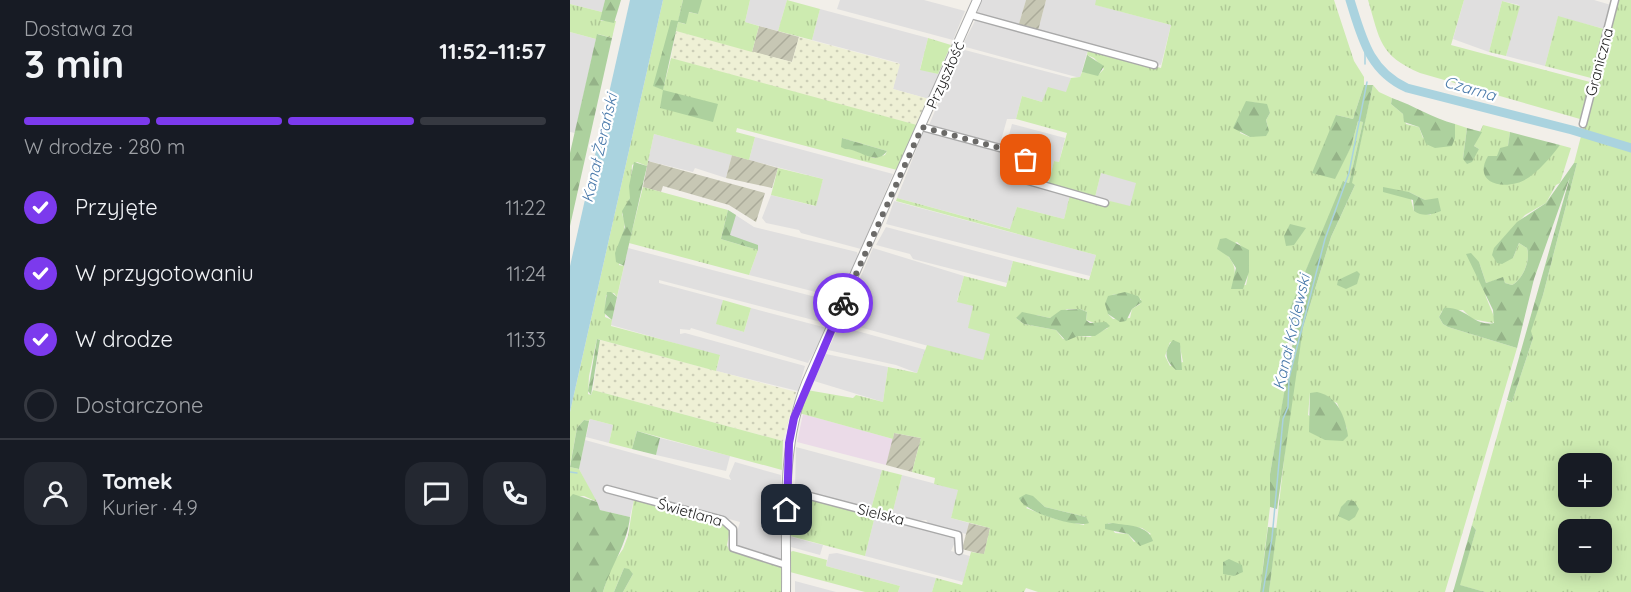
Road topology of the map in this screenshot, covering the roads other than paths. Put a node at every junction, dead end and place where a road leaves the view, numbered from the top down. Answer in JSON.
{"nodes":[{"id":1,"x":977,"y":0,"type":"edge"},
{"id":2,"x":1615,"y":0,"type":"edge"},
{"id":3,"x":971,"y":15,"type":"junction"},
{"id":4,"x":1154,"y":65,"type":"dead end"},
{"id":5,"x":1582,"y":124,"type":"dead end"},
{"id":6,"x":922,"y":127,"type":"junction"},
{"id":7,"x":1106,"y":202,"type":"dead end"},
{"id":8,"x":607,"y":489,"type":"dead end"},
{"id":9,"x":787,"y":490,"type":"junction"},
{"id":10,"x":959,"y":550,"type":"dead end"},
{"id":11,"x":786,"y":565,"type":"junction"},
{"id":12,"x":786,"y":592,"type":"edge"}],
"edges":[{"from":1,"to":3,"type":"street","name":"Przyszłość"},
{"from":2,"to":5,"type":"street","name":"Graniczna"},
{"from":3,"to":4,"type":"street"},
{"from":3,"to":6,"type":"street","name":"Przyszłość"},
{"from":6,"to":7,"type":"street"},
{"from":6,"to":9,"type":"street","name":"Przyszłość"},
{"from":8,"to":11,"type":"street","name":"Świetlana"},
{"from":9,"to":10,"type":"street","name":"Sielska"},
{"from":9,"to":11,"type":"street","name":"Przyszłość"},
{"from":11,"to":12,"type":"street","name":"Przyszłość"}]}
